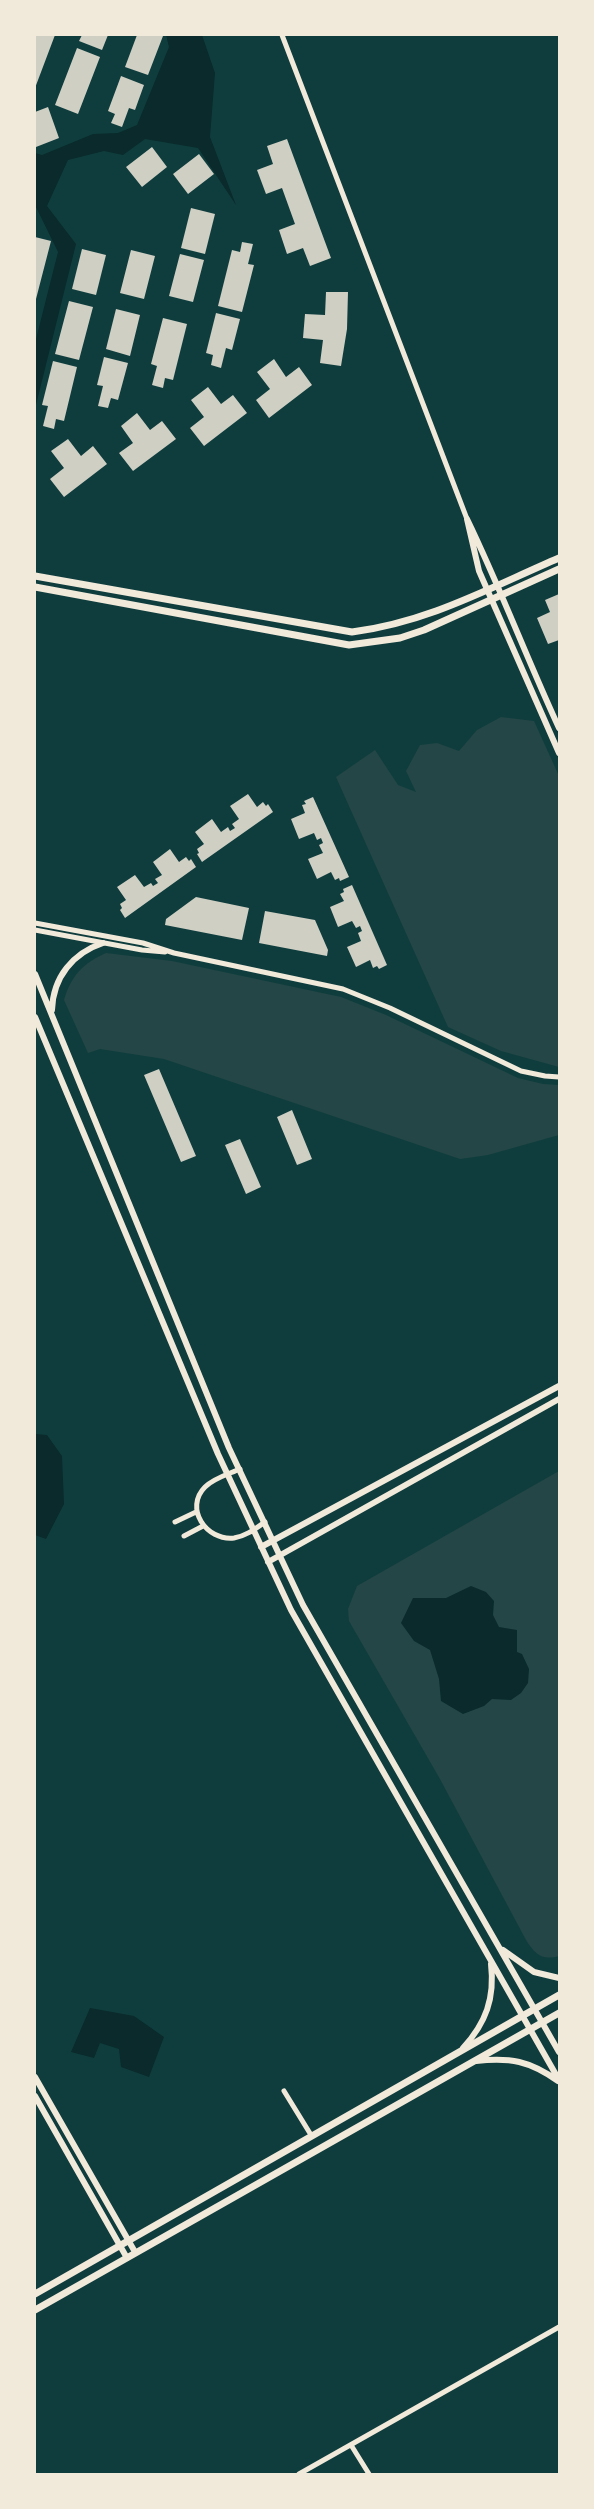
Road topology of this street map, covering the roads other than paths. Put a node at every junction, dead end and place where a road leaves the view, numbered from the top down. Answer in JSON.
{"nodes":[{"id":1,"x":282,"y":35,"type":"edge"},
{"id":2,"x":467,"y":519,"type":"junction"},
{"id":3,"x":559,"y":558,"type":"edge"},
{"id":4,"x":559,"y":569,"type":"edge"},
{"id":5,"x":35,"y":576,"type":"edge"},
{"id":6,"x":498,"y":585,"type":"junction"},
{"id":7,"x":35,"y":587,"type":"edge"},
{"id":8,"x":487,"y":590,"type":"junction"},
{"id":9,"x":502,"y":595,"type":"junction"},
{"id":10,"x":491,"y":600,"type":"junction"},
{"id":11,"x":559,"y":728,"type":"edge"},
{"id":12,"x":559,"y":753,"type":"edge"},
{"id":13,"x":35,"y":923,"type":"edge"},
{"id":14,"x":35,"y":930,"type":"edge"},
{"id":15,"x":103,"y":943,"type":"junction"},
{"id":16,"x":174,"y":953,"type":"junction"},
{"id":17,"x":35,"y":974,"type":"edge"},
{"id":18,"x":52,"y":1013,"type":"junction"},
{"id":19,"x":35,"y":1017,"type":"edge"},
{"id":20,"x":559,"y":1077,"type":"edge"},
{"id":21,"x":559,"y":1386,"type":"edge"},
{"id":22,"x":559,"y":1399,"type":"edge"},
{"id":23,"x":240,"y":1469,"type":"junction"},
{"id":24,"x":227,"y":1475,"type":"junction"},
{"id":25,"x":196,"y":1512,"type":"junction"},
{"id":26,"x":175,"y":1522,"type":"dead end"},
{"id":27,"x":265,"y":1522,"type":"junction"},
{"id":28,"x":203,"y":1526,"type":"junction"},
{"id":29,"x":253,"y":1530,"type":"junction"},
{"id":30,"x":184,"y":1536,"type":"dead end"},
{"id":31,"x":273,"y":1541,"type":"junction"},
{"id":32,"x":262,"y":1547,"type":"junction"},
{"id":33,"x":280,"y":1556,"type":"junction"},
{"id":34,"x":268,"y":1562,"type":"junction"},
{"id":35,"x":500,"y":1948,"type":"junction"},
{"id":36,"x":490,"y":1960,"type":"junction"},
{"id":37,"x":559,"y":1978,"type":"edge"},
{"id":38,"x":559,"y":1995,"type":"edge"},
{"id":39,"x":534,"y":2009,"type":"junction"},
{"id":40,"x":559,"y":2013,"type":"edge"},
{"id":41,"x":522,"y":2016,"type":"junction"},
{"id":42,"x":542,"y":2023,"type":"junction"},
{"id":43,"x":530,"y":2030,"type":"junction"},
{"id":44,"x":462,"y":2049,"type":"junction"},
{"id":45,"x":559,"y":2052,"type":"edge"},
{"id":46,"x":475,"y":2061,"type":"junction"},
{"id":47,"x":35,"y":2077,"type":"edge"},
{"id":48,"x":559,"y":2081,"type":"edge"},
{"id":49,"x":284,"y":2090,"type":"dead end"},
{"id":50,"x":35,"y":2096,"type":"edge"},
{"id":51,"x":311,"y":2135,"type":"junction"},
{"id":52,"x":128,"y":2240,"type":"junction"},
{"id":53,"x":120,"y":2246,"type":"junction"},
{"id":54,"x":136,"y":2252,"type":"junction"},
{"id":55,"x":126,"y":2258,"type":"junction"},
{"id":56,"x":35,"y":2294,"type":"edge"},
{"id":57,"x":35,"y":2310,"type":"edge"},
{"id":58,"x":559,"y":2327,"type":"edge"},
{"id":59,"x":351,"y":2445,"type":"junction"},
{"id":60,"x":299,"y":2474,"type":"edge"},
{"id":61,"x":369,"y":2474,"type":"edge"}],
"edges":[{"from":1,"to":2,"type":"street"},
{"from":2,"to":6,"type":"street"},
{"from":2,"to":8,"type":"street"},
{"from":3,"to":6,"type":"main road"},
{"from":4,"to":9,"type":"main road"},
{"from":5,"to":8,"type":"main road"},
{"from":6,"to":8,"type":"main road"},
{"from":6,"to":9,"type":"street"},
{"from":7,"to":10,"type":"main road"},
{"from":8,"to":10,"type":"street"},
{"from":9,"to":10,"type":"main road"},
{"from":9,"to":11,"type":"street"},
{"from":10,"to":12,"type":"street"},
{"from":13,"to":16,"type":"street"},
{"from":14,"to":15,"type":"street"},
{"from":15,"to":16,"type":"street"},
{"from":15,"to":18,"type":"street"},
{"from":16,"to":20,"type":"street"},
{"from":17,"to":18,"type":"street"},
{"from":18,"to":23,"type":"street"},
{"from":19,"to":24,"type":"street"},
{"from":21,"to":31,"type":"street"},
{"from":22,"to":33,"type":"street"},
{"from":23,"to":24,"type":"street"},
{"from":23,"to":27,"type":"street"},
{"from":24,"to":25,"type":"street"},
{"from":24,"to":29,"type":"street"},
{"from":25,"to":26,"type":"street"},
{"from":25,"to":28,"type":"street"},
{"from":27,"to":29,"type":"street"},
{"from":27,"to":31,"type":"street"},
{"from":28,"to":29,"type":"street"},
{"from":28,"to":30,"type":"street"},
{"from":29,"to":32,"type":"street"},
{"from":31,"to":32,"type":"street"},
{"from":31,"to":33,"type":"street"},
{"from":32,"to":34,"type":"street"},
{"from":33,"to":34,"type":"street"},
{"from":33,"to":35,"type":"street"},
{"from":34,"to":36,"type":"street"},
{"from":35,"to":37,"type":"street"},
{"from":35,"to":39,"type":"street"},
{"from":36,"to":41,"type":"street"},
{"from":36,"to":44,"type":"street"},
{"from":38,"to":39,"type":"main road"},
{"from":39,"to":41,"type":"main road"},
{"from":39,"to":42,"type":"street"},
{"from":40,"to":42,"type":"main road"},
{"from":41,"to":43,"type":"street"},
{"from":41,"to":44,"type":"main road"},
{"from":42,"to":43,"type":"main road"},
{"from":42,"to":45,"type":"street"},
{"from":43,"to":46,"type":"main road"},
{"from":43,"to":48,"type":"street"},
{"from":44,"to":51,"type":"main road"},
{"from":46,"to":48,"type":"street"},
{"from":46,"to":54,"type":"main road"},
{"from":47,"to":52,"type":"street"},
{"from":49,"to":51,"type":"street"},
{"from":50,"to":53,"type":"street"},
{"from":51,"to":52,"type":"main road"},
{"from":52,"to":53,"type":"main road"},
{"from":52,"to":54,"type":"street"},
{"from":53,"to":55,"type":"street"},
{"from":53,"to":56,"type":"main road"},
{"from":54,"to":55,"type":"main road"},
{"from":55,"to":57,"type":"main road"},
{"from":58,"to":59,"type":"street"},
{"from":59,"to":60,"type":"street"},
{"from":59,"to":61,"type":"street"}]}
